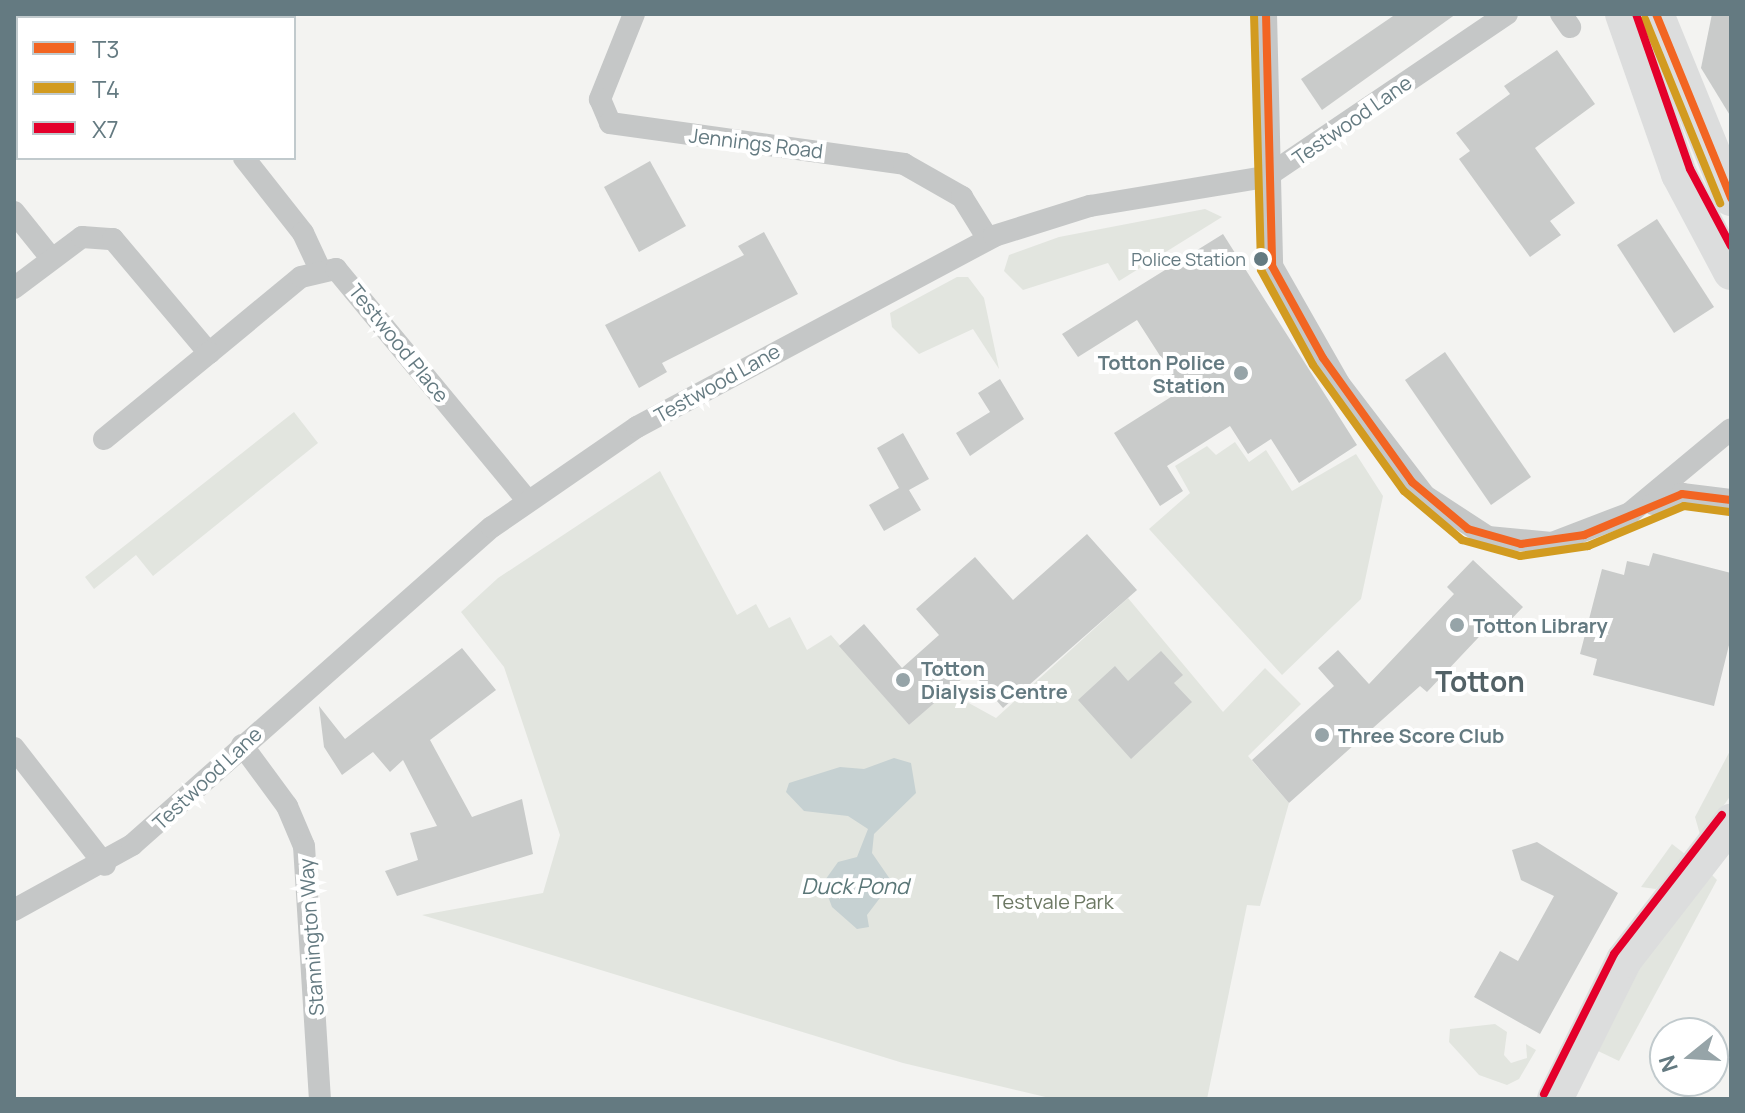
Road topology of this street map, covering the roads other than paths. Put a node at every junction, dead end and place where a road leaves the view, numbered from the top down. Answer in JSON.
{"nodes":[{"id":1,"x":634,"y":14,"type":"edge"},
{"id":2,"x":1266,"y":14,"type":"edge"},
{"id":3,"x":1507,"y":14,"type":"edge"},
{"id":4,"x":1623,"y":14,"type":"edge"},
{"id":5,"x":1656,"y":14,"type":"edge"},
{"id":6,"x":246,"y":160,"type":"edge"},
{"id":7,"x":1266,"y":177,"type":"junction"},
{"id":8,"x":1731,"y":198,"type":"edge"},
{"id":9,"x":14,"y":212,"type":"edge"},
{"id":10,"x":988,"y":239,"type":"junction"},
{"id":11,"x":51,"y":258,"type":"junction"},
{"id":12,"x":319,"y":268,"type":"junction"},
{"id":13,"x":1731,"y":272,"type":"edge"},
{"id":14,"x":14,"y":288,"type":"edge"},
{"id":15,"x":209,"y":353,"type":"junction"},
{"id":16,"x":1731,"y":429,"type":"edge"},
{"id":17,"x":104,"y":439,"type":"dead end"},
{"id":18,"x":527,"y":500,"type":"junction"},
{"id":19,"x":1731,"y":500,"type":"edge"},
{"id":20,"x":1630,"y":513,"type":"junction"},
{"id":21,"x":242,"y":745,"type":"junction"},
{"id":22,"x":14,"y":748,"type":"edge"},
{"id":23,"x":1731,"y":822,"type":"edge"},
{"id":24,"x":105,"y":865,"type":"junction"},
{"id":25,"x":14,"y":910,"type":"edge"},
{"id":26,"x":320,"y":1099,"type":"edge"},
{"id":27,"x":1555,"y":1099,"type":"edge"}],
"edges":[{"from":1,"to":10,"type":"street","name":"Jennings Road"},
{"from":2,"to":7,"type":"street"},
{"from":3,"to":7,"type":"street","name":"Testwood Lane"},
{"from":4,"to":13,"type":"main road"},
{"from":5,"to":8,"type":"main road"},
{"from":6,"to":12,"type":"street"},
{"from":7,"to":10,"type":"street","name":"Testwood Lane"},
{"from":7,"to":20,"type":"street"},
{"from":9,"to":11,"type":"street"},
{"from":10,"to":18,"type":"street","name":"Testwood Lane"},
{"from":11,"to":14,"type":"street"},
{"from":11,"to":15,"type":"street"},
{"from":12,"to":15,"type":"street"},
{"from":12,"to":18,"type":"street","name":"Testwood Place"},
{"from":15,"to":17,"type":"street"},
{"from":16,"to":20,"type":"street"},
{"from":18,"to":21,"type":"street","name":"Testwood Lane"},
{"from":19,"to":20,"type":"street"},
{"from":21,"to":24,"type":"street","name":"Testwood Lane"},
{"from":21,"to":26,"type":"street","name":"Stannington Way"},
{"from":22,"to":24,"type":"street"},
{"from":23,"to":27,"type":"main road"},
{"from":24,"to":25,"type":"street","name":"Testwood Lane"}]}
